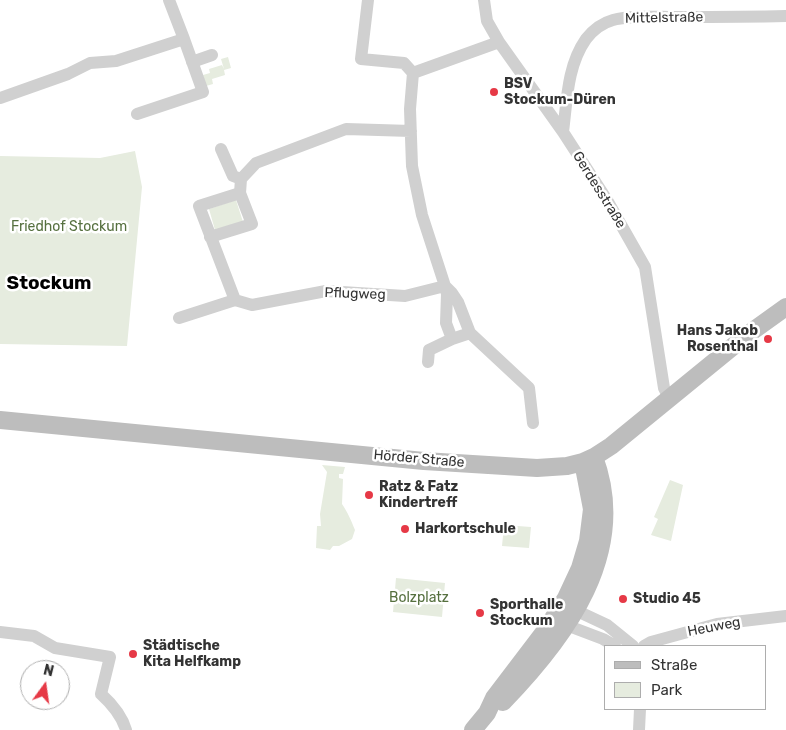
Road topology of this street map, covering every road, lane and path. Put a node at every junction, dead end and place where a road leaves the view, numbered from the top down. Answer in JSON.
{"nodes":[{"id":1,"x":169,"y":0,"type":"edge"},
{"id":2,"x":368,"y":0,"type":"edge"},
{"id":3,"x":484,"y":0,"type":"edge"},
{"id":4,"x":786,"y":16,"type":"edge"},
{"id":5,"x":184,"y":39,"type":"junction"},
{"id":6,"x":499,"y":42,"type":"junction"},
{"id":7,"x":212,"y":55,"type":"dead end"},
{"id":8,"x":192,"y":62,"type":"junction"},
{"id":9,"x":413,"y":73,"type":"junction"},
{"id":10,"x":0,"y":98,"type":"edge"},
{"id":11,"x":137,"y":114,"type":"dead end"},
{"id":12,"x":411,"y":131,"type":"junction"},
{"id":13,"x":563,"y":132,"type":"junction"},
{"id":14,"x":221,"y":149,"type":"dead end"},
{"id":15,"x":240,"y":179,"type":"junction"},
{"id":16,"x":240,"y":193,"type":"junction"},
{"id":17,"x":210,"y":237,"type":"junction"},
{"id":18,"x":445,"y":286,"type":"junction"},
{"id":19,"x":235,"y":300,"type":"junction"},
{"id":20,"x":786,"y":307,"type":"edge"},
{"id":21,"x":179,"y":318,"type":"dead end"},
{"id":22,"x":470,"y":333,"type":"junction"},
{"id":23,"x":452,"y":339,"type":"junction"},
{"id":24,"x":428,"y":362,"type":"dead end"},
{"id":25,"x":670,"y":398,"type":"junction"},
{"id":26,"x":0,"y":420,"type":"edge"},
{"id":27,"x":533,"y":423,"type":"dead end"},
{"id":28,"x":589,"y":460,"type":"junction"},
{"id":29,"x":567,"y":616,"type":"junction"},
{"id":30,"x":786,"y":616,"type":"edge"},
{"id":31,"x":0,"y":632,"type":"edge"},
{"id":32,"x":613,"y":645,"type":"edge"},
{"id":33,"x":632,"y":645,"type":"edge"},
{"id":34,"x":646,"y":645,"type":"edge"},
{"id":35,"x":640,"y":710,"type":"edge"},
{"id":36,"x":126,"y":730,"type":"edge"},
{"id":37,"x":473,"y":730,"type":"edge"},
{"id":38,"x":639,"y":730,"type":"edge"}],
"edges":[{"from":1,"to":5,"type":"street"},
{"from":2,"to":9,"type":"street"},
{"from":3,"to":6,"type":"street","name":"Gerdesstraße"},
{"from":4,"to":13,"type":"street","name":"Mittelstraße"},
{"from":5,"to":8,"type":"street"},
{"from":5,"to":10,"type":"street"},
{"from":6,"to":9,"type":"street"},
{"from":6,"to":13,"type":"street","name":"Gerdesstraße"},
{"from":7,"to":8,"type":"street"},
{"from":8,"to":11,"type":"street"},
{"from":9,"to":12,"type":"street"},
{"from":12,"to":15,"type":"street"},
{"from":12,"to":18,"type":"street"},
{"from":13,"to":25,"type":"street","name":"Gerdesstraße"},
{"from":14,"to":15,"type":"street"},
{"from":15,"to":16,"type":"street"},
{"from":16,"to":17,"type":"street"},
{"from":16,"to":17,"type":"street"},
{"from":17,"to":19,"type":"street"},
{"from":18,"to":19,"type":"street","name":"Pflugweg"},
{"from":18,"to":22,"type":"street"},
{"from":18,"to":23,"type":"street"},
{"from":19,"to":21,"type":"street","name":"Pflugweg"},
{"from":20,"to":25,"type":"main road","name":"Hörder Straße"},
{"from":22,"to":23,"type":"street"},
{"from":22,"to":27,"type":"street"},
{"from":23,"to":24,"type":"street"},
{"from":25,"to":28,"type":"main road","name":"Hörder Straße"},
{"from":26,"to":28,"type":"main road","name":"Hörder Straße"},
{"from":28,"to":29,"type":"main road"},
{"from":29,"to":32,"type":"street"},
{"from":29,"to":33,"type":"street"},
{"from":29,"to":37,"type":"main road"},
{"from":30,"to":34,"type":"street","name":"Heuweg"},
{"from":31,"to":36,"type":"street"},
{"from":35,"to":38,"type":"street"}]}
